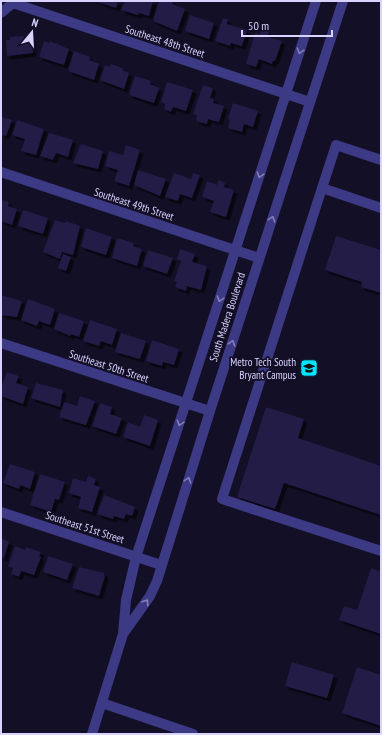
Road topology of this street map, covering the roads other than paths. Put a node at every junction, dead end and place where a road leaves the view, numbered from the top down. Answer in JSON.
{"nodes":[{"id":1,"x":316,"y":1,"type":"edge"},
{"id":2,"x":343,"y":1,"type":"edge"},
{"id":3,"x":1,"y":13,"type":"edge"},
{"id":4,"x":286,"y":94,"type":"junction"},
{"id":5,"x":310,"y":102,"type":"junction"},
{"id":6,"x":381,"y":160,"type":"edge"},
{"id":7,"x":1,"y":172,"type":"edge"},
{"id":8,"x":322,"y":188,"type":"junction"},
{"id":9,"x":381,"y":208,"type":"edge"},
{"id":10,"x":236,"y":250,"type":"junction"},
{"id":11,"x":259,"y":258,"type":"junction"},
{"id":12,"x":1,"y":343,"type":"edge"},
{"id":13,"x":186,"y":403,"type":"junction"},
{"id":14,"x":210,"y":411,"type":"junction"},
{"id":15,"x":1,"y":512,"type":"edge"},
{"id":16,"x":381,"y":551,"type":"edge"},
{"id":17,"x":136,"y":557,"type":"junction"},
{"id":18,"x":161,"y":565,"type":"junction"},
{"id":19,"x":124,"y":634,"type":"junction"},
{"id":20,"x":102,"y":703,"type":"junction"},
{"id":21,"x":92,"y":734,"type":"edge"},
{"id":22,"x":193,"y":734,"type":"edge"}],
"edges":[{"from":1,"to":4,"type":"street","name":"South Madera Boulevard","one_way":true},
{"from":2,"to":5,"type":"street","name":"South Madera Boulevard"},
{"from":3,"to":4,"type":"street","name":"Southeast 48th Street"},
{"from":4,"to":5,"type":"street","name":"Southeast 48th Street"},
{"from":4,"to":10,"type":"street","name":"South Madera Boulevard","one_way":true},
{"from":11,"to":5,"type":"street","name":"South Madera Boulevard","one_way":true},
{"from":6,"to":8,"type":"street"},
{"from":7,"to":10,"type":"street","name":"Southeast 49th Street"},
{"from":8,"to":9,"type":"street"},
{"from":8,"to":16,"type":"street"},
{"from":10,"to":11,"type":"street","name":"Southeast 49th Street"},
{"from":10,"to":13,"type":"street","name":"South Madera Boulevard","one_way":true},
{"from":14,"to":11,"type":"street","name":"South Madera Boulevard","one_way":true},
{"from":12,"to":13,"type":"street","name":"Southeast 50th Street"},
{"from":13,"to":14,"type":"street","name":"Southeast 50th Street"},
{"from":13,"to":17,"type":"street","name":"South Madera Boulevard","one_way":true},
{"from":18,"to":14,"type":"street","name":"South Madera Boulevard","one_way":true},
{"from":15,"to":17,"type":"street","name":"Southeast 51st Street"},
{"from":17,"to":18,"type":"street","name":"Southeast 51st Street"},
{"from":17,"to":19,"type":"street","name":"South Madera Boulevard"},
{"from":19,"to":18,"type":"street","name":"South Madera Boulevard","one_way":true},
{"from":19,"to":20,"type":"street","name":"South Madera Boulevard"},
{"from":20,"to":21,"type":"street","name":"South Madera Boulevard"},
{"from":20,"to":22,"type":"street"}]}
